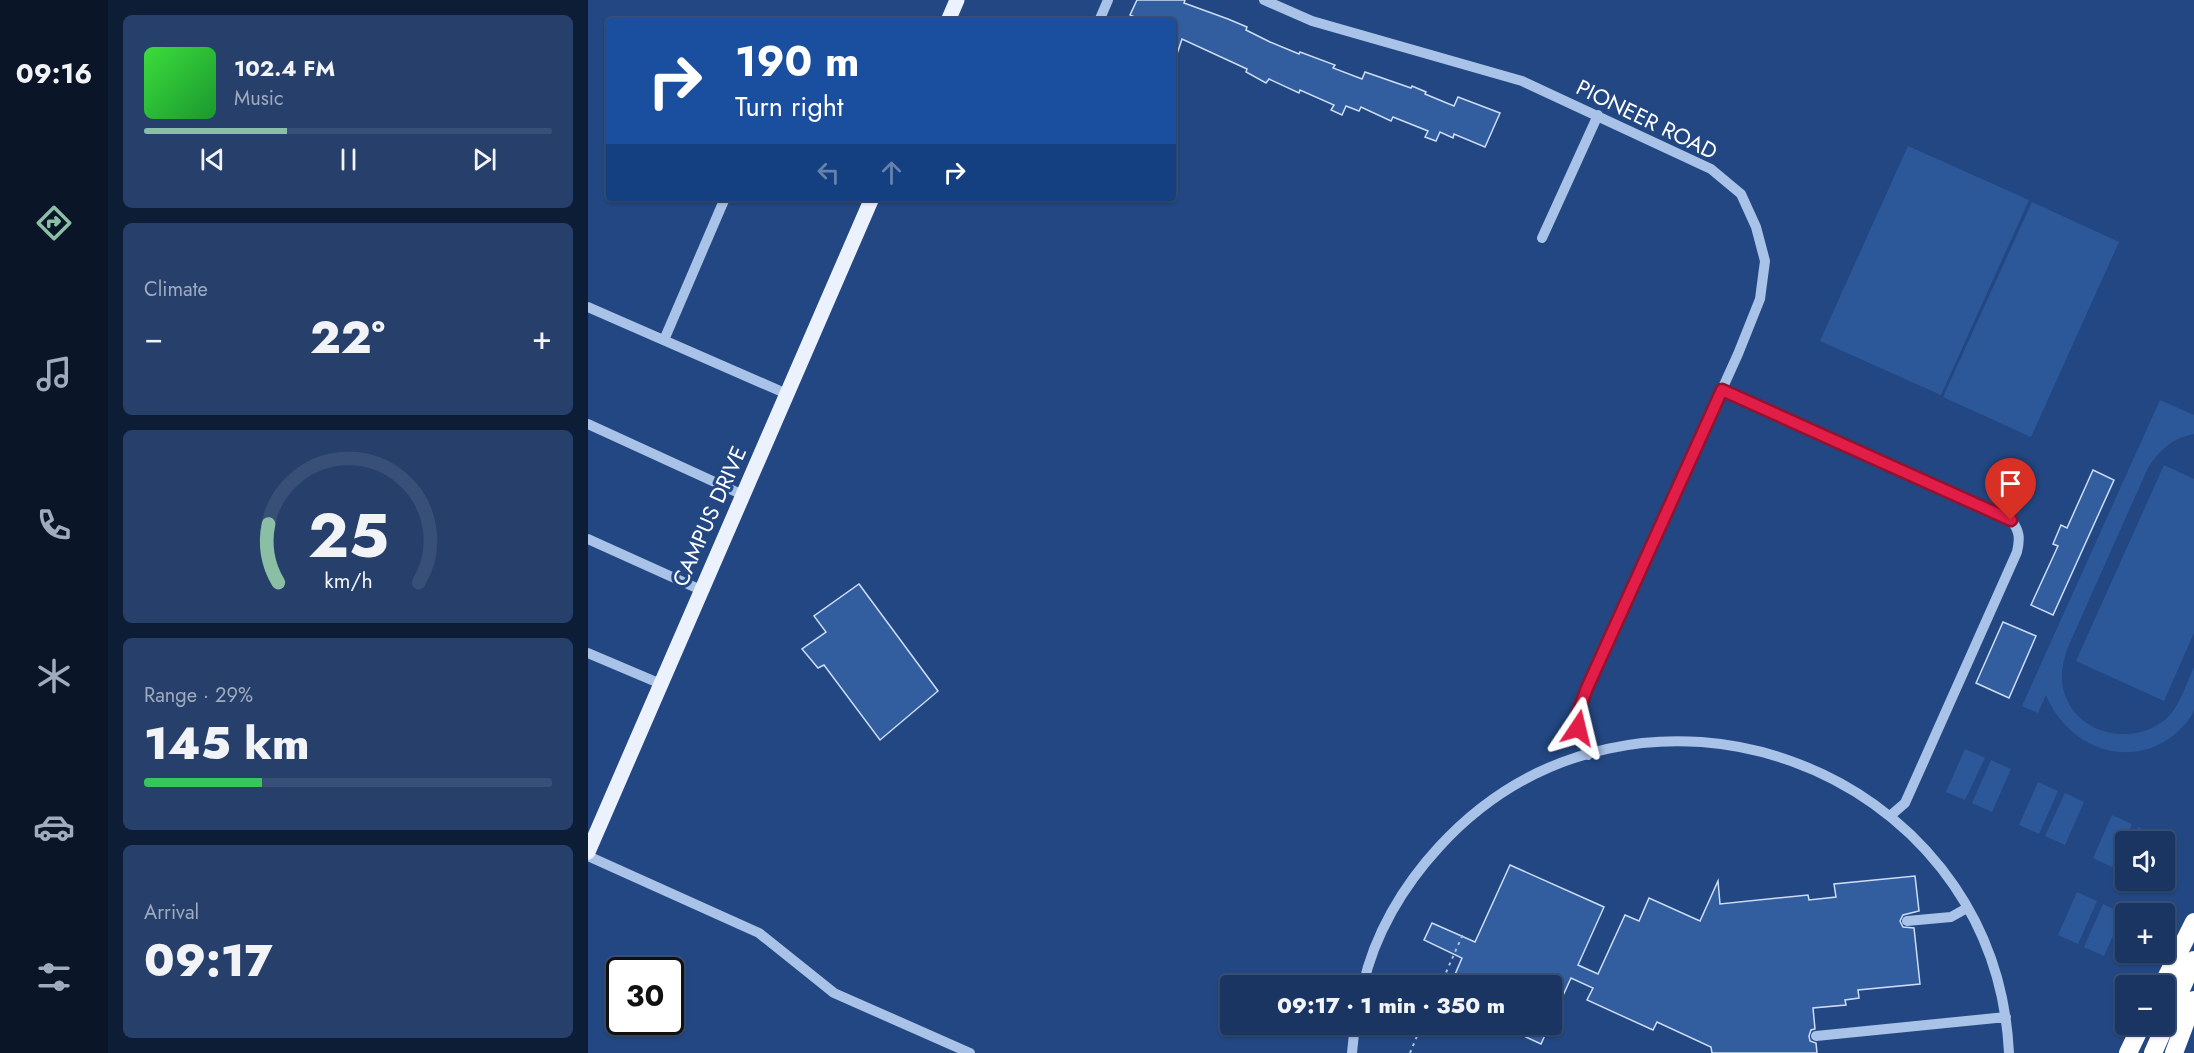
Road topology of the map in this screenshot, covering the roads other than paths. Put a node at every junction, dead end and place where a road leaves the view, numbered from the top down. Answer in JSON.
{"nodes":[{"id":1,"x":957,"y":0,"type":"edge"},
{"id":2,"x":1108,"y":0,"type":"edge"},
{"id":3,"x":1264,"y":0,"type":"edge"},
{"id":4,"x":949,"y":18,"type":"edge"},
{"id":5,"x":1100,"y":18,"type":"edge"},
{"id":6,"x":1598,"y":115,"type":"junction"},
{"id":7,"x":724,"y":201,"type":"edge"},
{"id":8,"x":871,"y":201,"type":"edge"},
{"id":9,"x":1542,"y":238,"type":"dead end"},
{"id":10,"x":588,"y":307,"type":"edge"},
{"id":11,"x":664,"y":340,"type":"junction"},
{"id":12,"x":1722,"y":390,"type":"junction"},
{"id":13,"x":787,"y":394,"type":"junction"},
{"id":14,"x":588,"y":424,"type":"edge"},
{"id":15,"x":743,"y":495,"type":"junction"},
{"id":16,"x":588,"y":539,"type":"edge"},
{"id":17,"x":701,"y":590,"type":"junction"},
{"id":18,"x":588,"y":653,"type":"edge"},
{"id":19,"x":661,"y":684,"type":"junction"},
{"id":20,"x":1588,"y":755,"type":"junction"},
{"id":21,"x":1890,"y":816,"type":"junction"},
{"id":22,"x":588,"y":854,"type":"edge"},
{"id":23,"x":1967,"y":908,"type":"junction"},
{"id":24,"x":1907,"y":921,"type":"dead end"},
{"id":25,"x":2194,"y":922,"type":"edge"},
{"id":26,"x":2194,"y":960,"type":"edge"},
{"id":27,"x":1366,"y":975,"type":"edge"},
{"id":28,"x":2168,"y":975,"type":"edge"},
{"id":29,"x":2194,"y":1000,"type":"edge"},
{"id":30,"x":2006,"y":1017,"type":"junction"},
{"id":31,"x":1354,"y":1035,"type":"edge"},
{"id":32,"x":2137,"y":1035,"type":"edge"},
{"id":33,"x":1815,"y":1036,"type":"dead end"},
{"id":34,"x":970,"y":1053,"type":"edge"},
{"id":35,"x":1352,"y":1053,"type":"edge"},
{"id":36,"x":2009,"y":1053,"type":"edge"},
{"id":37,"x":2128,"y":1053,"type":"edge"},
{"id":38,"x":2153,"y":1053,"type":"edge"},
{"id":39,"x":2174,"y":1053,"type":"edge"}],
"edges":[{"from":1,"to":4,"type":"main road"},
{"from":2,"to":5,"type":"street"},
{"from":3,"to":6,"type":"street","name":"PIONEER ROAD"},
{"from":6,"to":9,"type":"street"},
{"from":6,"to":12,"type":"street","name":"PIONEER ROAD"},
{"from":7,"to":11,"type":"street"},
{"from":8,"to":13,"type":"main road","name":"CAMPUS DRIVE"},
{"from":10,"to":11,"type":"street"},
{"from":11,"to":13,"type":"street"},
{"from":12,"to":20,"type":"street","name":"PIONEER ROAD"},
{"from":12,"to":21,"type":"street"},
{"from":13,"to":15,"type":"main road","name":"CAMPUS DRIVE"},
{"from":14,"to":15,"type":"street"},
{"from":15,"to":17,"type":"main road","name":"CAMPUS DRIVE"},
{"from":16,"to":17,"type":"street"},
{"from":17,"to":19,"type":"main road","name":"CAMPUS DRIVE"},
{"from":18,"to":19,"type":"street"},
{"from":19,"to":22,"type":"main road","name":"CAMPUS DRIVE"},
{"from":20,"to":21,"type":"street"},
{"from":20,"to":27,"type":"street"},
{"from":21,"to":23,"type":"street"},
{"from":22,"to":34,"type":"street"},
{"from":23,"to":24,"type":"street"},
{"from":23,"to":30,"type":"street"},
{"from":25,"to":28,"type":"highway"},
{"from":26,"to":38,"type":"highway"},
{"from":29,"to":39,"type":"highway"},
{"from":30,"to":33,"type":"street"},
{"from":30,"to":36,"type":"street"},
{"from":31,"to":35,"type":"street"},
{"from":32,"to":37,"type":"highway"}]}
